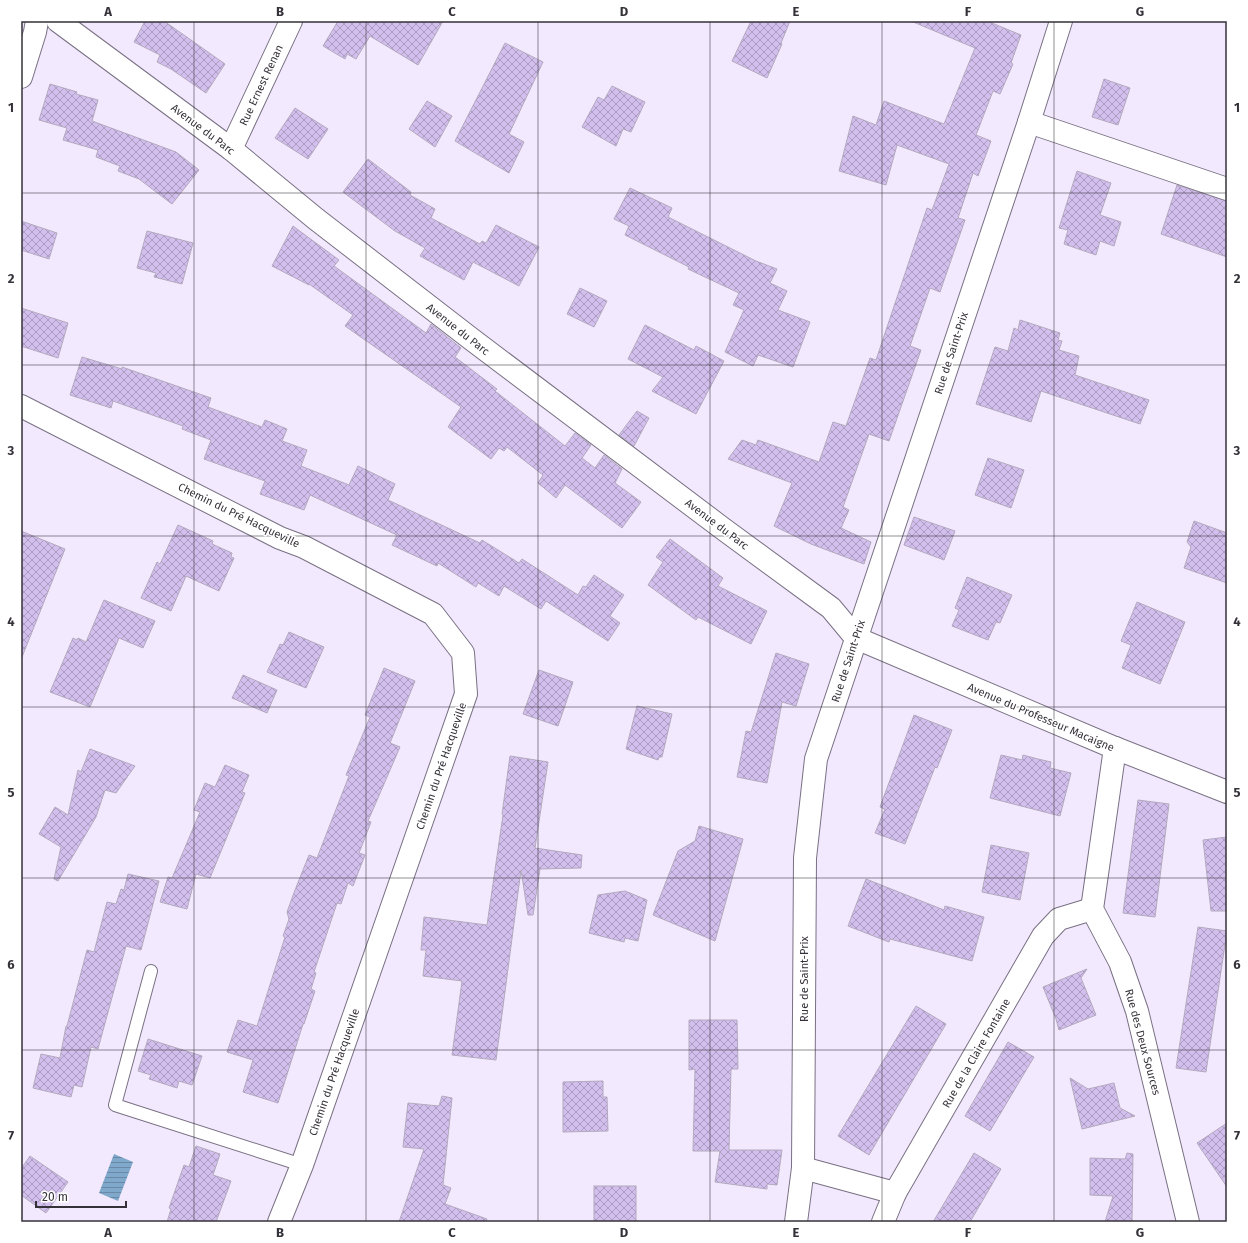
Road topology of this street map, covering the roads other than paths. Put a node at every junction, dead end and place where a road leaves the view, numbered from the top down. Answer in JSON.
{"nodes":[{"id":1,"x":37,"y":21,"type":"edge"},
{"id":2,"x":58,"y":21,"type":"edge"},
{"id":3,"x":291,"y":21,"type":"edge"},
{"id":4,"x":1061,"y":21,"type":"edge"},
{"id":5,"x":21,"y":77,"type":"edge"},
{"id":6,"x":1029,"y":122,"type":"junction"},
{"id":7,"x":231,"y":149,"type":"junction"},
{"id":8,"x":1227,"y":189,"type":"edge"},
{"id":9,"x":21,"y":406,"type":"edge"},
{"id":10,"x":856,"y":638,"type":"junction"},
{"id":11,"x":1115,"y":748,"type":"junction"},
{"id":12,"x":1227,"y":792,"type":"edge"},
{"id":13,"x":1092,"y":909,"type":"junction"},
{"id":14,"x":151,"y":971,"type":"dead end"},
{"id":15,"x":302,"y":1165,"type":"junction"},
{"id":16,"x":803,"y":1168,"type":"junction"},
{"id":17,"x":896,"y":1193,"type":"junction"},
{"id":18,"x":279,"y":1222,"type":"edge"},
{"id":19,"x":796,"y":1222,"type":"edge"},
{"id":20,"x":883,"y":1222,"type":"edge"},
{"id":21,"x":1188,"y":1222,"type":"edge"}],
"edges":[{"from":1,"to":5,"type":"street"},
{"from":2,"to":7,"type":"street","name":"Avenue du Parc"},
{"from":3,"to":7,"type":"street","name":"Rue Ernest Renan"},
{"from":4,"to":6,"type":"street","name":"Rue de Saint-Prix"},
{"from":6,"to":8,"type":"street"},
{"from":6,"to":10,"type":"street","name":"Rue de Saint-Prix"},
{"from":7,"to":10,"type":"street","name":"Avenue du Parc"},
{"from":9,"to":15,"type":"street","name":"Chemin du Pré Hacqueville"},
{"from":10,"to":11,"type":"street","name":"Avenue du Professeur Macaigne"},
{"from":10,"to":16,"type":"street","name":"Rue de Saint-Prix"},
{"from":11,"to":12,"type":"street","name":"Avenue du Professeur Macaigne"},
{"from":11,"to":13,"type":"street"},
{"from":13,"to":17,"type":"street","name":"Rue de la Claire Fontaine"},
{"from":13,"to":21,"type":"street","name":"Rue des Deux Sources"},
{"from":14,"to":15,"type":"lane"},
{"from":15,"to":18,"type":"street","name":"Chemin du Pré Hacqueville"},
{"from":16,"to":17,"type":"street"},
{"from":16,"to":19,"type":"street","name":"Rue de Saint-Prix"},
{"from":17,"to":20,"type":"street","name":"Rue de la Claire Fontaine"}]}
